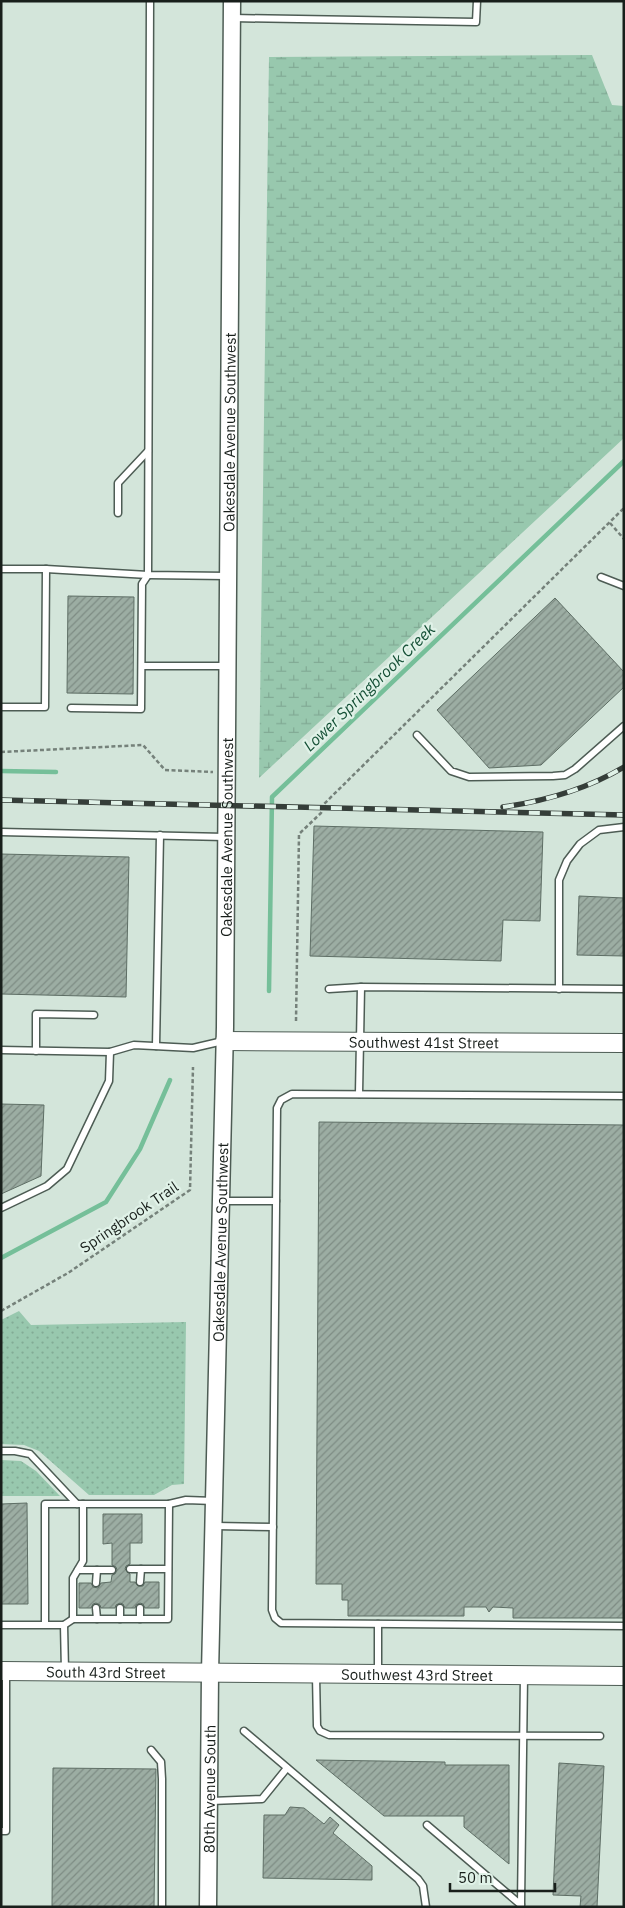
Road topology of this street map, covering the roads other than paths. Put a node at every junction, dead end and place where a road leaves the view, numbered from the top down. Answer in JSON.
{"nodes":[{"id":1,"x":150,"y":1,"type":"edge"},
{"id":2,"x":232,"y":1,"type":"edge"},
{"id":3,"x":476,"y":1,"type":"edge"},
{"id":4,"x":232,"y":18,"type":"junction"},
{"id":5,"x":148,"y":450,"type":"junction"},
{"id":6,"x":118,"y":514,"type":"dead end"},
{"id":7,"x":1,"y":569,"type":"edge"},
{"id":8,"x":46,"y":569,"type":"junction"},
{"id":9,"x":148,"y":575,"type":"junction"},
{"id":10,"x":228,"y":576,"type":"junction"},
{"id":11,"x":601,"y":577,"type":"dead end"},
{"id":12,"x":624,"y":586,"type":"edge"},
{"id":13,"x":142,"y":666,"type":"junction"},
{"id":14,"x":228,"y":666,"type":"junction"},
{"id":15,"x":1,"y":707,"type":"edge"},
{"id":16,"x":71,"y":708,"type":"dead end"},
{"id":17,"x":624,"y":726,"type":"edge"},
{"id":18,"x":417,"y":734,"type":"dead end"},
{"id":19,"x":624,"y":827,"type":"edge"},
{"id":20,"x":1,"y":832,"type":"edge"},
{"id":21,"x":160,"y":835,"type":"junction"},
{"id":22,"x":226,"y":837,"type":"junction"},
{"id":23,"x":361,"y":987,"type":"junction"},
{"id":24,"x":329,"y":988,"type":"dead end"},
{"id":25,"x":559,"y":989,"type":"junction"},
{"id":26,"x":624,"y":989,"type":"edge"},
{"id":27,"x":94,"y":1015,"type":"dead end"},
{"id":28,"x":225,"y":1041,"type":"junction"},
{"id":29,"x":359,"y":1042,"type":"junction"},
{"id":30,"x":624,"y":1042,"type":"edge"},
{"id":31,"x":156,"y":1046,"type":"junction"},
{"id":32,"x":1,"y":1050,"type":"edge"},
{"id":33,"x":36,"y":1051,"type":"junction"},
{"id":34,"x":110,"y":1052,"type":"junction"},
{"id":35,"x":359,"y":1094,"type":"junction"},
{"id":36,"x":624,"y":1096,"type":"edge"},
{"id":37,"x":221,"y":1200,"type":"junction"},
{"id":38,"x":276,"y":1202,"type":"junction"},
{"id":39,"x":1,"y":1208,"type":"edge"},
{"id":40,"x":1,"y":1452,"type":"edge"},
{"id":41,"x":214,"y":1501,"type":"junction"},
{"id":42,"x":80,"y":1504,"type":"junction"},
{"id":43,"x":169,"y":1504,"type":"junction"},
{"id":44,"x":214,"y":1526,"type":"junction"},
{"id":45,"x":273,"y":1527,"type":"junction"},
{"id":46,"x":130,"y":1569,"type":"dead end"},
{"id":47,"x":141,"y":1569,"type":"junction"},
{"id":48,"x":168,"y":1569,"type":"junction"},
{"id":49,"x":78,"y":1570,"type":"junction"},
{"id":50,"x":97,"y":1570,"type":"junction"},
{"id":51,"x":112,"y":1570,"type":"dead end"},
{"id":52,"x":140,"y":1582,"type":"dead end"},
{"id":53,"x":96,"y":1583,"type":"dead end"},
{"id":54,"x":96,"y":1608,"type":"dead end"},
{"id":55,"x":120,"y":1608,"type":"dead end"},
{"id":56,"x":140,"y":1608,"type":"dead end"},
{"id":57,"x":73,"y":1619,"type":"junction"},
{"id":58,"x":96,"y":1619,"type":"junction"},
{"id":59,"x":120,"y":1619,"type":"junction"},
{"id":60,"x":140,"y":1619,"type":"junction"},
{"id":61,"x":45,"y":1624,"type":"junction"},
{"id":62,"x":64,"y":1624,"type":"junction"},
{"id":63,"x":378,"y":1624,"type":"junction"},
{"id":64,"x":1,"y":1625,"type":"edge"},
{"id":65,"x":624,"y":1626,"type":"edge"},
{"id":66,"x":4,"y":1671,"type":"edge"},
{"id":67,"x":65,"y":1671,"type":"junction"},
{"id":68,"x":210,"y":1673,"type":"junction"},
{"id":69,"x":316,"y":1674,"type":"junction"},
{"id":70,"x":378,"y":1675,"type":"junction"},
{"id":71,"x":524,"y":1676,"type":"junction"},
{"id":72,"x":624,"y":1676,"type":"edge"},
{"id":73,"x":244,"y":1731,"type":"dead end"},
{"id":74,"x":4,"y":1734,"type":"edge"},
{"id":75,"x":523,"y":1735,"type":"junction"},
{"id":76,"x":600,"y":1736,"type":"dead end"},
{"id":77,"x":151,"y":1750,"type":"dead end"},
{"id":78,"x":287,"y":1768,"type":"junction"},
{"id":79,"x":209,"y":1801,"type":"junction"},
{"id":80,"x":427,"y":1825,"type":"dead end"},
{"id":81,"x":1,"y":1831,"type":"edge"},
{"id":82,"x":522,"y":1906,"type":"edge"},
{"id":83,"x":162,"y":1907,"type":"edge"},
{"id":84,"x":208,"y":1907,"type":"edge"},
{"id":85,"x":426,"y":1907,"type":"edge"}],
"edges":[{"from":1,"to":5,"type":"lane"},
{"from":2,"to":4,"type":"street","name":"Oakesdale Avenue Southwest"},
{"from":3,"to":4,"type":"lane"},
{"from":4,"to":10,"type":"street","name":"Oakesdale Avenue Southwest"},
{"from":5,"to":6,"type":"lane"},
{"from":5,"to":9,"type":"lane"},
{"from":7,"to":8,"type":"lane"},
{"from":8,"to":9,"type":"lane"},
{"from":8,"to":15,"type":"lane"},
{"from":9,"to":10,"type":"lane"},
{"from":9,"to":13,"type":"lane"},
{"from":10,"to":14,"type":"street","name":"Oakesdale Avenue Southwest"},
{"from":11,"to":12,"type":"lane"},
{"from":13,"to":14,"type":"lane"},
{"from":13,"to":16,"type":"lane"},
{"from":14,"to":22,"type":"street","name":"Oakesdale Avenue Southwest"},
{"from":17,"to":18,"type":"lane"},
{"from":19,"to":25,"type":"lane"},
{"from":20,"to":21,"type":"lane"},
{"from":21,"to":22,"type":"lane"},
{"from":21,"to":31,"type":"lane"},
{"from":22,"to":28,"type":"street","name":"Oakesdale Avenue Southwest"},
{"from":23,"to":24,"type":"lane"},
{"from":23,"to":25,"type":"lane"},
{"from":23,"to":29,"type":"lane"},
{"from":25,"to":26,"type":"lane"},
{"from":27,"to":33,"type":"lane"},
{"from":28,"to":29,"type":"main road","name":"Southwest 41st Street"},
{"from":28,"to":31,"type":"lane"},
{"from":28,"to":37,"type":"street","name":"Oakesdale Avenue Southwest"},
{"from":29,"to":30,"type":"main road","name":"Southwest 41st Street"},
{"from":29,"to":35,"type":"lane"},
{"from":31,"to":34,"type":"lane"},
{"from":32,"to":33,"type":"lane"},
{"from":33,"to":34,"type":"lane"},
{"from":34,"to":39,"type":"lane"},
{"from":35,"to":36,"type":"lane"},
{"from":35,"to":38,"type":"lane"},
{"from":37,"to":38,"type":"lane"},
{"from":37,"to":41,"type":"street","name":"Oakesdale Avenue Southwest"},
{"from":38,"to":45,"type":"lane"},
{"from":40,"to":42,"type":"lane"},
{"from":41,"to":43,"type":"lane"},
{"from":41,"to":44,"type":"street","name":"Oakesdale Avenue Southwest"},
{"from":42,"to":43,"type":"lane"},
{"from":42,"to":49,"type":"lane"},
{"from":42,"to":61,"type":"lane"},
{"from":43,"to":48,"type":"lane"},
{"from":44,"to":45,"type":"lane"},
{"from":44,"to":68,"type":"street","name":"Oakesdale Avenue Southwest"},
{"from":45,"to":63,"type":"lane"},
{"from":46,"to":47,"type":"lane"},
{"from":47,"to":48,"type":"lane"},
{"from":47,"to":52,"type":"lane"},
{"from":48,"to":60,"type":"lane"},
{"from":49,"to":50,"type":"lane"},
{"from":49,"to":57,"type":"lane"},
{"from":50,"to":51,"type":"lane"},
{"from":50,"to":53,"type":"lane"},
{"from":54,"to":58,"type":"lane"},
{"from":55,"to":59,"type":"lane"},
{"from":56,"to":60,"type":"lane"},
{"from":57,"to":58,"type":"lane"},
{"from":57,"to":62,"type":"lane"},
{"from":58,"to":59,"type":"lane"},
{"from":59,"to":60,"type":"lane"},
{"from":61,"to":62,"type":"lane"},
{"from":61,"to":64,"type":"lane"},
{"from":62,"to":67,"type":"lane"},
{"from":63,"to":65,"type":"lane"},
{"from":63,"to":70,"type":"lane"},
{"from":66,"to":67,"type":"main road","name":"South 43rd Street"},
{"from":66,"to":74,"type":"lane"},
{"from":67,"to":68,"type":"main road","name":"South 43rd Street"},
{"from":68,"to":69,"type":"main road","name":"Southwest 43rd Street"},
{"from":68,"to":79,"type":"street","name":"80th Avenue South"},
{"from":69,"to":70,"type":"main road","name":"Southwest 43rd Street"},
{"from":69,"to":75,"type":"lane"},
{"from":70,"to":71,"type":"main road","name":"Southwest 43rd Street"},
{"from":71,"to":72,"type":"main road","name":"Southwest 43rd Street"},
{"from":71,"to":75,"type":"lane"},
{"from":73,"to":78,"type":"lane"},
{"from":74,"to":81,"type":"lane"},
{"from":75,"to":76,"type":"lane"},
{"from":75,"to":82,"type":"lane"},
{"from":77,"to":83,"type":"lane"},
{"from":78,"to":79,"type":"lane"},
{"from":78,"to":85,"type":"lane"},
{"from":79,"to":84,"type":"street","name":"80th Avenue South"},
{"from":80,"to":82,"type":"lane"}]}
